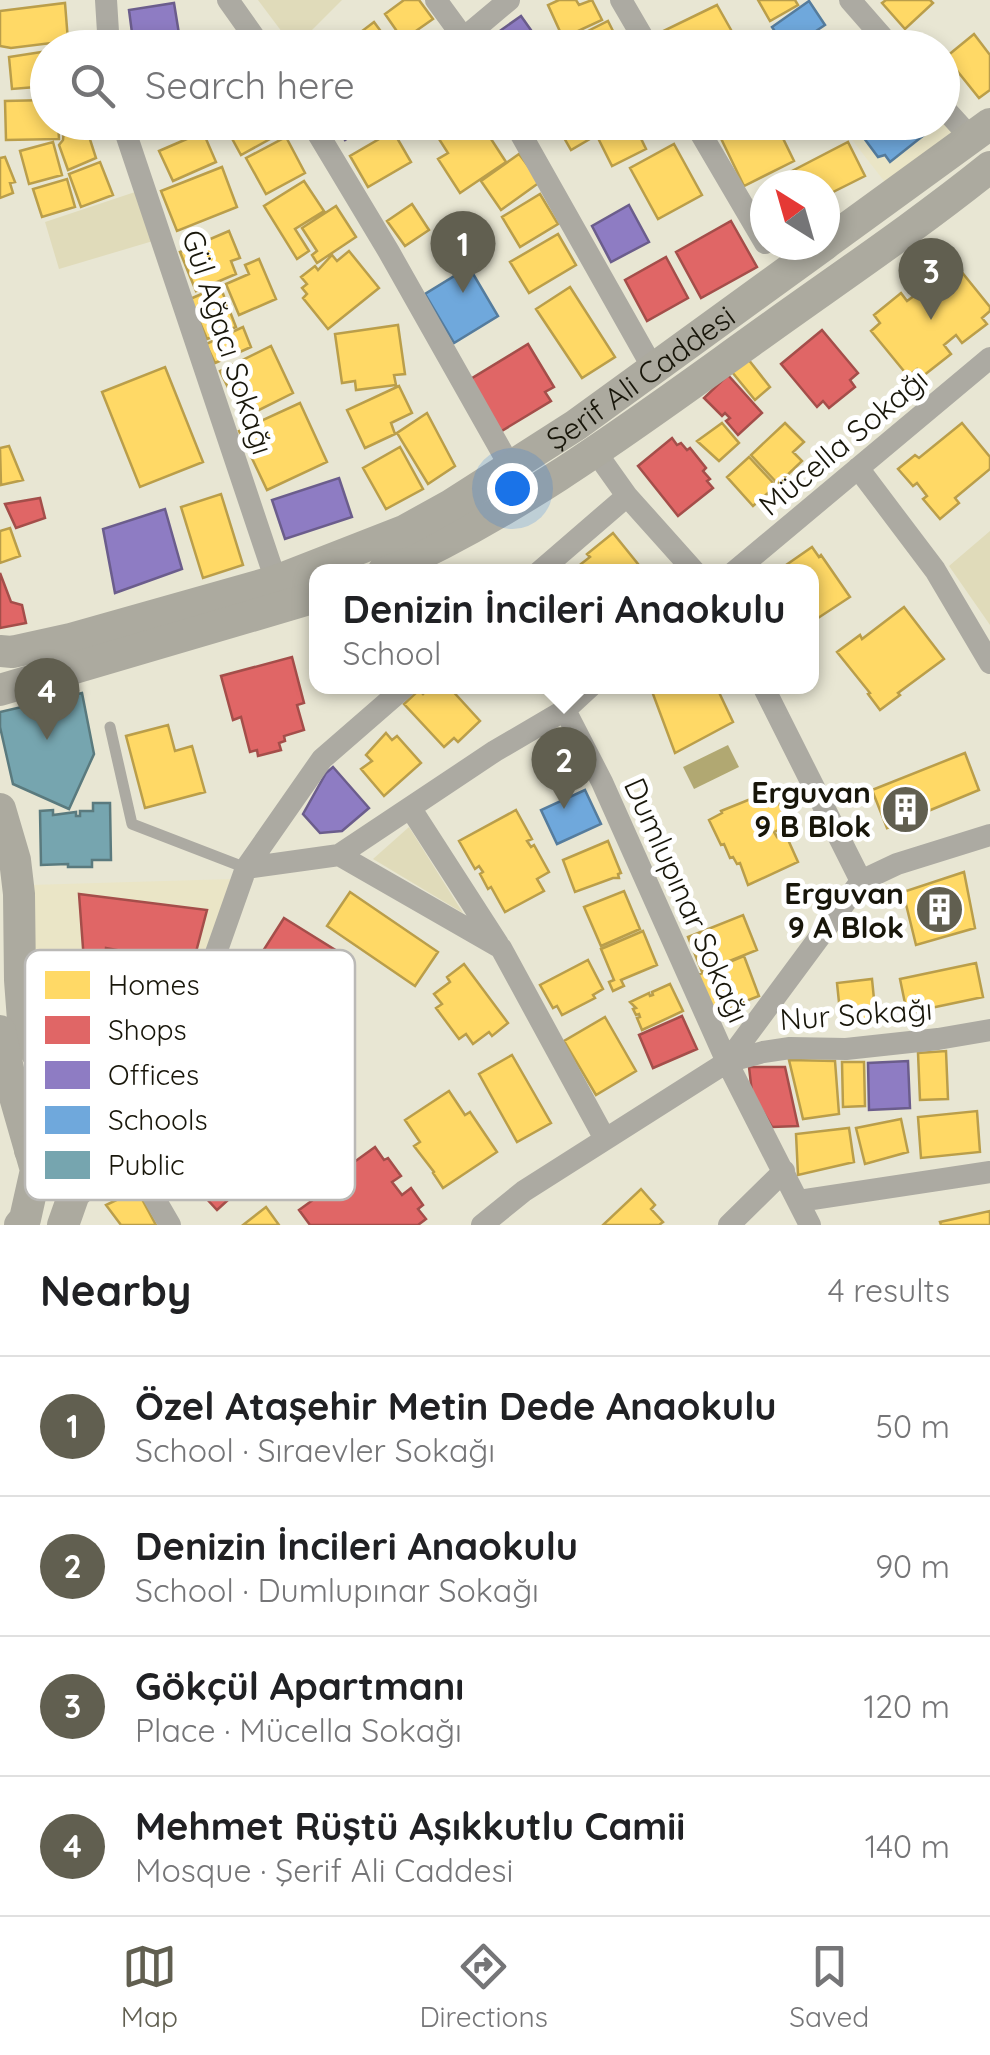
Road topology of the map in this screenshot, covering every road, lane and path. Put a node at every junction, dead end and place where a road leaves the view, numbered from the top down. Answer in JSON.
{"nodes":[{"id":1,"x":106,"y":0,"type":"edge"},
{"id":2,"x":228,"y":0,"type":"edge"},
{"id":3,"x":436,"y":0,"type":"edge"},
{"id":4,"x":509,"y":0,"type":"edge"},
{"id":5,"x":621,"y":0,"type":"edge"},
{"id":6,"x":850,"y":0,"type":"edge"},
{"id":7,"x":108,"y":30,"type":"edge"},
{"id":8,"x":249,"y":30,"type":"edge"},
{"id":9,"x":459,"y":30,"type":"edge"},
{"id":10,"x":480,"y":30,"type":"edge"},
{"id":11,"x":638,"y":30,"type":"edge"},
{"id":12,"x":876,"y":30,"type":"edge"},
{"id":13,"x":960,"y":134,"type":"edge"},
{"id":14,"x":128,"y":140,"type":"edge"},
{"id":15,"x":322,"y":140,"type":"edge"},
{"id":16,"x":524,"y":140,"type":"edge"},
{"id":17,"x":705,"y":140,"type":"edge"},
{"id":18,"x":978,"y":162,"type":"edge"},
{"id":19,"x":750,"y":217,"type":"edge"},
{"id":20,"x":840,"y":236,"type":"edge"},
{"id":21,"x":776,"y":260,"type":"edge"},
{"id":22,"x":803,"y":260,"type":"edge"},
{"id":23,"x":784,"y":274,"type":"junction"},
{"id":24,"x":990,"y":358,"type":"edge"},
{"id":25,"x":654,"y":370,"type":"junction"},
{"id":26,"x":595,"y":451,"type":"junction"},
{"id":27,"x":511,"y":468,"type":"junction"},
{"id":28,"x":858,"y":468,"type":"junction"},
{"id":29,"x":627,"y":496,"type":"junction"},
{"id":30,"x":320,"y":564,"type":"edge"},
{"id":31,"x":401,"y":564,"type":"edge"},
{"id":32,"x":548,"y":564,"type":"edge"},
{"id":33,"x":688,"y":564,"type":"edge"},
{"id":34,"x":744,"y":564,"type":"edge"},
{"id":35,"x":309,"y":568,"type":"edge"},
{"id":36,"x":276,"y":581,"type":"junction"},
{"id":37,"x":309,"y":599,"type":"edge"},
{"id":38,"x":0,"y":651,"type":"edge"},
{"id":39,"x":990,"y":663,"type":"edge"},
{"id":40,"x":0,"y":690,"type":"edge"},
{"id":41,"x":397,"y":694,"type":"edge"},
{"id":42,"x":583,"y":694,"type":"edge"},
{"id":43,"x":767,"y":694,"type":"edge"},
{"id":44,"x":565,"y":710,"type":"junction"},
{"id":45,"x":110,"y":727,"type":"dead end"},
{"id":46,"x":0,"y":809,"type":"edge"},
{"id":47,"x":411,"y":809,"type":"junction"},
{"id":48,"x":990,"y":836,"type":"edge"},
{"id":49,"x":339,"y":855,"type":"junction"},
{"id":50,"x":246,"y":868,"type":"junction"},
{"id":51,"x":861,"y":881,"type":"junction"},
{"id":52,"x":501,"y":948,"type":"junction"},
{"id":53,"x":217,"y":950,"type":"edge"},
{"id":54,"x":990,"y":1030,"type":"edge"},
{"id":55,"x":6,"y":1033,"type":"edge"},
{"id":56,"x":727,"y":1062,"type":"junction"},
{"id":57,"x":25,"y":1132,"type":"edge"},
{"id":58,"x":606,"y":1140,"type":"junction"},
{"id":59,"x":784,"y":1171,"type":"junction"},
{"id":60,"x":990,"y":1172,"type":"edge"},
{"id":61,"x":29,"y":1200,"type":"edge"},
{"id":62,"x":72,"y":1200,"type":"edge"},
{"id":63,"x":155,"y":1200,"type":"edge"},
{"id":64,"x":799,"y":1201,"type":"junction"},
{"id":65,"x":20,"y":1225,"type":"edge"},
{"id":66,"x":62,"y":1225,"type":"edge"},
{"id":67,"x":170,"y":1225,"type":"edge"},
{"id":68,"x":482,"y":1225,"type":"edge"},
{"id":69,"x":728,"y":1225,"type":"edge"},
{"id":70,"x":810,"y":1225,"type":"edge"}],
"edges":[{"from":1,"to":7,"type":"street"},
{"from":2,"to":8,"type":"street"},
{"from":3,"to":9,"type":"street"},
{"from":4,"to":10,"type":"street"},
{"from":5,"to":11,"type":"street"},
{"from":6,"to":12,"type":"street"},
{"from":13,"to":18,"type":"street"},
{"from":14,"to":36,"type":"street","name":"Gül Ağacı Sokağı"},
{"from":15,"to":27,"type":"street"},
{"from":16,"to":25,"type":"street"},
{"from":17,"to":19,"type":"street"},
{"from":18,"to":20,"type":"street","name":"Şerif Ali Caddesi"},
{"from":18,"to":26,"type":"street","name":"Şerif Ali Caddesi"},
{"from":21,"to":23,"type":"street"},
{"from":22,"to":23,"type":"street","name":"Şerif Ali Caddesi"},
{"from":23,"to":25,"type":"street","name":"Şerif Ali Caddesi"},
{"from":24,"to":28,"type":"street","name":"Mücella Sokağı"},
{"from":25,"to":27,"type":"street","name":"Şerif Ali Caddesi"},
{"from":26,"to":29,"type":"street"},
{"from":26,"to":31,"type":"street","name":"Şerif Ali Caddesi"},
{"from":27,"to":30,"type":"street","name":"Şerif Ali Caddesi"},
{"from":28,"to":34,"type":"street","name":"Mücella Sokağı"},
{"from":28,"to":39,"type":"street"},
{"from":29,"to":32,"type":"street"},
{"from":29,"to":33,"type":"street"},
{"from":35,"to":36,"type":"street","name":"Şerif Ali Caddesi"},
{"from":36,"to":38,"type":"street","name":"Şerif Ali Caddesi"},
{"from":37,"to":40,"type":"street"},
{"from":41,"to":50,"type":"street"},
{"from":42,"to":44,"type":"street"},
{"from":43,"to":51,"type":"street"},
{"from":44,"to":47,"type":"street"},
{"from":44,"to":56,"type":"street","name":"Dumlupınar Sokağı"},
{"from":45,"to":50,"type":"lane"},
{"from":46,"to":55,"type":"street"},
{"from":47,"to":49,"type":"street"},
{"from":47,"to":52,"type":"street"},
{"from":48,"to":51,"type":"street"},
{"from":49,"to":50,"type":"street"},
{"from":49,"to":52,"type":"street"},
{"from":50,"to":53,"type":"street"},
{"from":51,"to":56,"type":"street"},
{"from":52,"to":58,"type":"street"},
{"from":54,"to":56,"type":"street","name":"Nur Sokağı"},
{"from":55,"to":57,"type":"street"},
{"from":56,"to":58,"type":"street"},
{"from":56,"to":59,"type":"street","name":"Dumlupınar Sokağı"},
{"from":58,"to":68,"type":"street"},
{"from":59,"to":64,"type":"street","name":"Dumlupınar Sokağı"},
{"from":59,"to":69,"type":"street"},
{"from":60,"to":64,"type":"street"},
{"from":61,"to":65,"type":"street"},
{"from":62,"to":66,"type":"street"},
{"from":63,"to":67,"type":"street"},
{"from":64,"to":70,"type":"street","name":"Dumlupınar Sokağı"}]}
